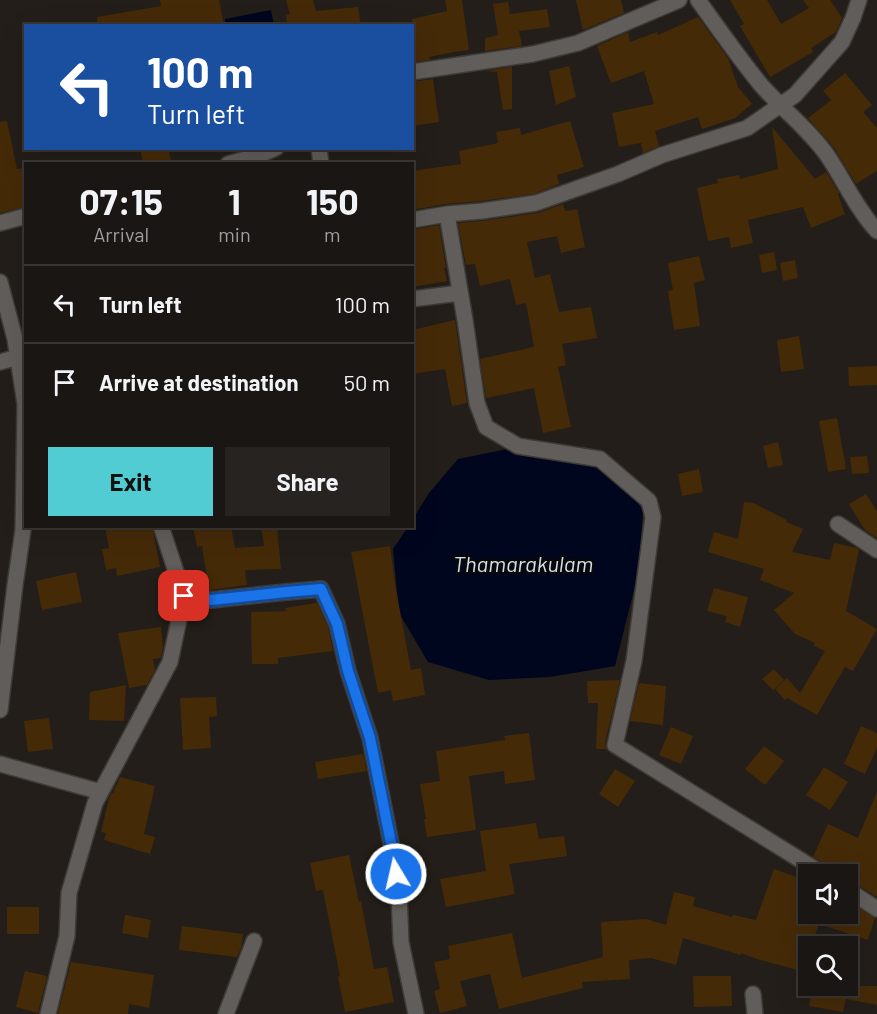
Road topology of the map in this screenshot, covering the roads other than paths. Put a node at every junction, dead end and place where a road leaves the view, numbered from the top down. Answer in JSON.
{"nodes":[{"id":1,"x":679,"y":0,"type":"edge"},
{"id":2,"x":698,"y":0,"type":"edge"},
{"id":3,"x":859,"y":0,"type":"edge"},
{"id":4,"x":414,"y":72,"type":"edge"},
{"id":5,"x":781,"y":106,"type":"junction"},
{"id":6,"x":271,"y":150,"type":"edge"},
{"id":7,"x":235,"y":162,"type":"edge"},
{"id":8,"x":447,"y":214,"type":"junction"},
{"id":9,"x":24,"y":217,"type":"edge"},
{"id":10,"x":414,"y":220,"type":"edge"},
{"id":11,"x":0,"y":223,"type":"edge"},
{"id":12,"x":877,"y":231,"type":"edge"},
{"id":13,"x":0,"y":282,"type":"edge"},
{"id":14,"x":460,"y":292,"type":"junction"},
{"id":15,"x":414,"y":299,"type":"edge"},
{"id":16,"x":20,"y":338,"type":"edge"},
{"id":17,"x":18,"y":357,"type":"junction"},
{"id":18,"x":0,"y":362,"type":"edge"},
{"id":19,"x":24,"y":397,"type":"edge"},
{"id":20,"x":24,"y":467,"type":"edge"},
{"id":21,"x":838,"y":524,"type":"dead end"},
{"id":22,"x":162,"y":528,"type":"edge"},
{"id":23,"x":877,"y":550,"type":"edge"},
{"id":24,"x":184,"y":596,"type":"junction"},
{"id":25,"x":0,"y":710,"type":"edge"},
{"id":26,"x":0,"y":764,"type":"edge"},
{"id":27,"x":101,"y":792,"type":"junction"},
{"id":28,"x":807,"y":864,"type":"edge"},
{"id":29,"x":858,"y":897,"type":"edge"},
{"id":30,"x":877,"y":909,"type":"edge"},
{"id":31,"x":254,"y":941,"type":"dead end"},
{"id":32,"x":753,"y":994,"type":"dead end"},
{"id":33,"x":48,"y":1014,"type":"edge"},
{"id":34,"x":226,"y":1014,"type":"edge"},
{"id":35,"x":416,"y":1014,"type":"edge"},
{"id":36,"x":755,"y":1014,"type":"edge"}],
"edges":[{"from":1,"to":4,"type":"street"},
{"from":2,"to":5,"type":"street"},
{"from":3,"to":5,"type":"street"},
{"from":5,"to":8,"type":"street"},
{"from":5,"to":12,"type":"street"},
{"from":6,"to":7,"type":"street"},
{"from":8,"to":10,"type":"street"},
{"from":8,"to":14,"type":"street"},
{"from":9,"to":11,"type":"street"},
{"from":13,"to":16,"type":"street"},
{"from":14,"to":15,"type":"street"},
{"from":14,"to":28,"type":"street"},
{"from":16,"to":17,"type":"street"},
{"from":17,"to":18,"type":"street"},
{"from":17,"to":19,"type":"street"},
{"from":20,"to":25,"type":"street"},
{"from":21,"to":23,"type":"street"},
{"from":22,"to":24,"type":"street"},
{"from":24,"to":27,"type":"street"},
{"from":24,"to":35,"type":"street"},
{"from":26,"to":27,"type":"street"},
{"from":27,"to":33,"type":"street"},
{"from":29,"to":30,"type":"street"},
{"from":31,"to":34,"type":"street"},
{"from":32,"to":36,"type":"street"}]}
